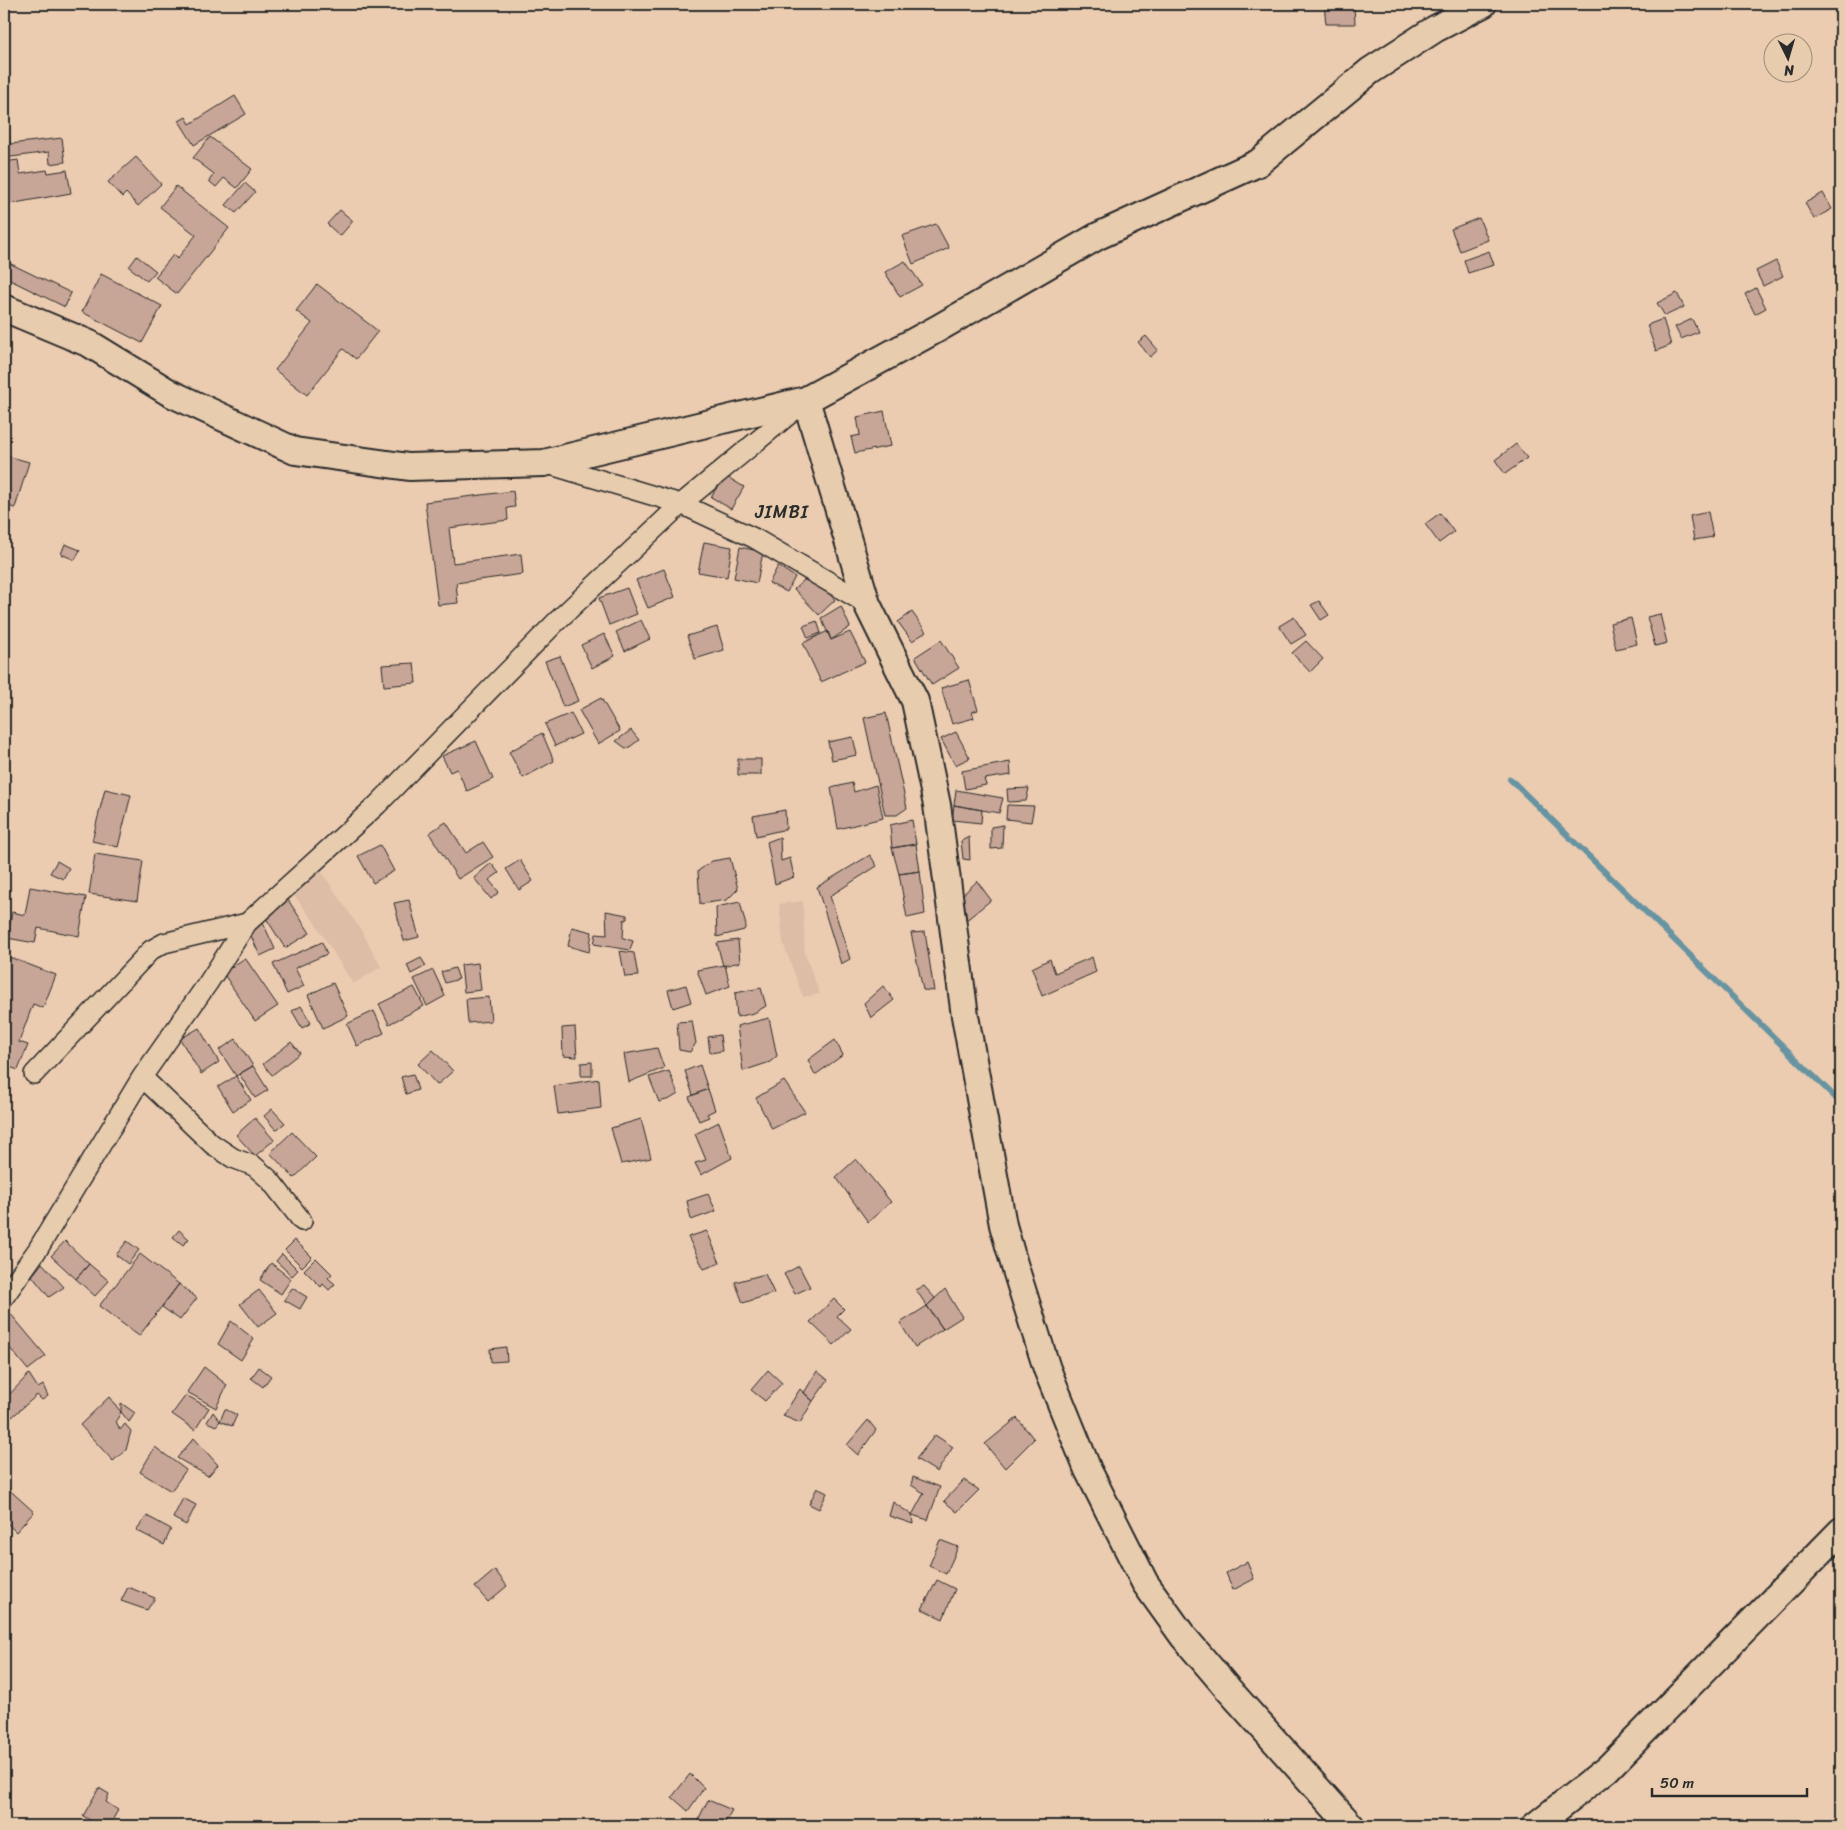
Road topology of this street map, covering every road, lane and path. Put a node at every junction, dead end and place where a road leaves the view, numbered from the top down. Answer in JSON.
{"nodes":[{"id":1,"x":1483,"y":4,"type":"edge"},
{"id":2,"x":4,"y":308,"type":"edge"},
{"id":3,"x":806,"y":400,"type":"junction"},
{"id":4,"x":544,"y":463,"type":"junction"},
{"id":5,"x":681,"y":504,"type":"junction"},
{"id":6,"x":867,"y":604,"type":"junction"},
{"id":7,"x":247,"y":923,"type":"junction"},
{"id":8,"x":34,"y":1074,"type":"dead end"},
{"id":9,"x":142,"y":1077,"type":"junction"},
{"id":10,"x":302,"y":1221,"type":"dead end"},
{"id":11,"x":4,"y":1297,"type":"edge"},
{"id":12,"x":1841,"y":1531,"type":"edge"},
{"id":13,"x":1351,"y":1826,"type":"edge"},
{"id":14,"x":1535,"y":1826,"type":"edge"}],
"edges":[{"from":1,"to":3,"type":"main road"},
{"from":2,"to":4,"type":"main road"},
{"from":3,"to":4,"type":"main road"},
{"from":3,"to":5,"type":"street"},
{"from":3,"to":6,"type":"main road"},
{"from":4,"to":5,"type":"street"},
{"from":5,"to":6,"type":"street"},
{"from":5,"to":7,"type":"street"},
{"from":6,"to":13,"type":"main road"},
{"from":7,"to":8,"type":"street"},
{"from":7,"to":9,"type":"street"},
{"from":9,"to":10,"type":"street"},
{"from":9,"to":11,"type":"street"},
{"from":12,"to":14,"type":"main road"}]}
